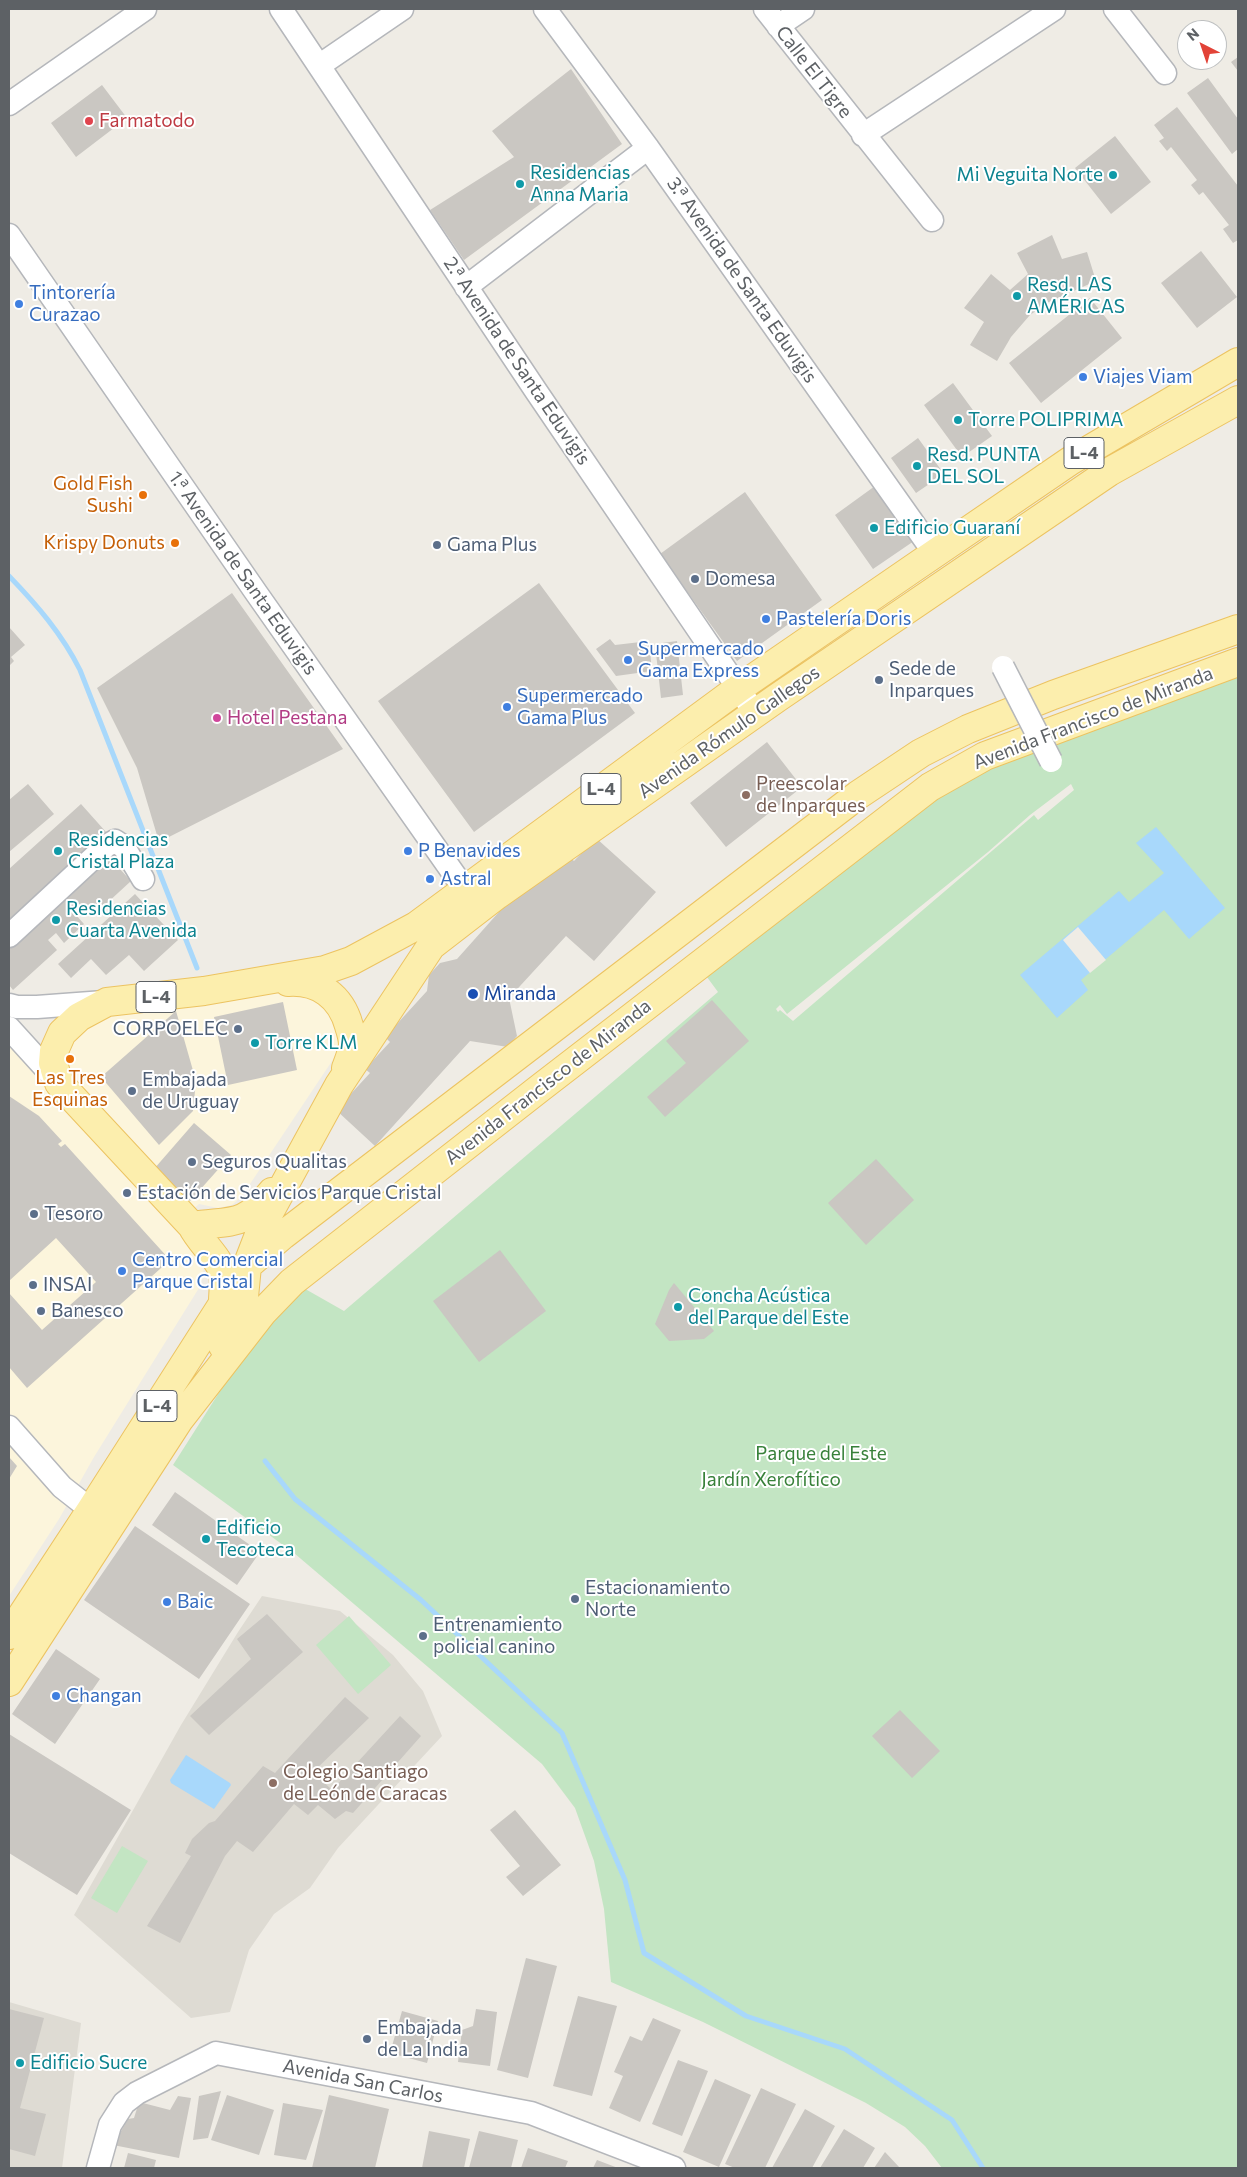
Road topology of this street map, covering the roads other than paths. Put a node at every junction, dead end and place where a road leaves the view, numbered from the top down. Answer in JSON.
{"nodes":[{"id":1,"x":145,"y":9,"type":"edge"},
{"id":2,"x":281,"y":9,"type":"edge"},
{"id":3,"x":402,"y":9,"type":"edge"},
{"id":4,"x":546,"y":9,"type":"edge"},
{"id":5,"x":803,"y":9,"type":"edge"},
{"id":6,"x":1054,"y":9,"type":"edge"},
{"id":7,"x":1115,"y":9,"type":"edge"},
{"id":8,"x":772,"y":17,"type":"edge"},
{"id":9,"x":320,"y":65,"type":"junction"},
{"id":10,"x":1165,"y":73,"type":"dead end"},
{"id":11,"x":9,"y":104,"type":"edge"},
{"id":12,"x":864,"y":135,"type":"junction"},
{"id":13,"x":648,"y":148,"type":"junction"},
{"id":14,"x":932,"y":220,"type":"dead end"},
{"id":15,"x":9,"y":235,"type":"edge"},
{"id":16,"x":466,"y":287,"type":"junction"},
{"id":17,"x":1238,"y":362,"type":"edge"},
{"id":18,"x":1238,"y":400,"type":"edge"},
{"id":19,"x":935,"y":554,"type":"junction"},
{"id":20,"x":1238,"y":629,"type":"edge"},
{"id":21,"x":1238,"y":662,"type":"edge"},
{"id":22,"x":1003,"y":667,"type":"dead end"},
{"id":23,"x":739,"y":688,"type":"junction"},
{"id":24,"x":755,"y":713,"type":"junction"},
{"id":25,"x":1051,"y":760,"type":"dead end"},
{"id":26,"x":143,"y":879,"type":"dead end"},
{"id":27,"x":471,"y":899,"type":"junction"},
{"id":28,"x":9,"y":936,"type":"edge"},
{"id":29,"x":256,"y":983,"type":"junction"},
{"id":30,"x":107,"y":1002,"type":"junction"},
{"id":31,"x":9,"y":1005,"type":"edge"},
{"id":32,"x":9,"y":1028,"type":"edge"},
{"id":33,"x":59,"y":1083,"type":"junction"},
{"id":34,"x":339,"y":1085,"type":"junction"},
{"id":35,"x":302,"y":1151,"type":"junction"},
{"id":36,"x":330,"y":1199,"type":"junction"},
{"id":37,"x":192,"y":1226,"type":"junction"},
{"id":38,"x":247,"y":1266,"type":"junction"},
{"id":39,"x":223,"y":1301,"type":"junction"},
{"id":40,"x":179,"y":1420,"type":"junction"},
{"id":41,"x":9,"y":1427,"type":"edge"},
{"id":42,"x":101,"y":1517,"type":"junction"},
{"id":43,"x":9,"y":1634,"type":"edge"},
{"id":44,"x":9,"y":1682,"type":"edge"},
{"id":45,"x":98,"y":2168,"type":"edge"},
{"id":46,"x":674,"y":2168,"type":"edge"}],
"edges":[{"from":1,"to":11,"type":"street"},
{"from":2,"to":9,"type":"street","name":"2.ª Avenida de Santa Eduvigis"},
{"from":3,"to":9,"type":"street"},
{"from":4,"to":13,"type":"street","name":"3.ª Avenida de Santa Eduvigis"},
{"from":5,"to":8,"type":"street"},
{"from":6,"to":12,"type":"street"},
{"from":7,"to":10,"type":"street"},
{"from":8,"to":12,"type":"street","name":"Calle El Tigre"},
{"from":9,"to":16,"type":"street","name":"2.ª Avenida de Santa Eduvigis"},
{"from":12,"to":14,"type":"street","name":"Calle El Tigre"},
{"from":13,"to":16,"type":"street"},
{"from":13,"to":19,"type":"street","name":"3.ª Avenida de Santa Eduvigis"},
{"from":15,"to":27,"type":"street","name":"1.ª Avenida de Santa Eduvigis"},
{"from":16,"to":23,"type":"street","name":"2.ª Avenida de Santa Eduvigis"},
{"from":17,"to":19,"type":"main road","name":"Avenida Rómulo Gallegos","number":"L-4"},
{"from":18,"to":24,"type":"main road","name":"Avenida Rómulo Gallegos","number":"L-4"},
{"from":19,"to":23,"type":"main road","name":"Avenida Rómulo Gallegos","number":"L-4"},
{"from":20,"to":36,"type":"main road","name":"Avenida Francisco de Miranda"},
{"from":21,"to":40,"type":"main road","name":"Avenida Francisco de Miranda"},
{"from":22,"to":25,"type":"street","bridge":true},
{"from":23,"to":24,"type":"street","name":"2.ª Avenida de Santa Eduvigis"},
{"from":23,"to":27,"type":"main road","name":"Avenida Rómulo Gallegos","number":"L-4"},
{"from":24,"to":27,"type":"main road","name":"Avenida Rómulo Gallegos","number":"L-4"},
{"from":26,"to":28,"type":"street"},
{"from":27,"to":29,"type":"main road","name":"Avenida Rómulo Gallegos","number":"L-4"},
{"from":27,"to":34,"type":"main road","name":"Avenida Rómulo Gallegos","number":"L-4"},
{"from":29,"to":30,"type":"main road","name":"Avenida Rómulo Gallegos","number":"L-4"},
{"from":29,"to":34,"type":"main road","number":"L-4"},
{"from":30,"to":31,"type":"street"},
{"from":30,"to":33,"type":"main road","number":"L-4"},
{"from":32,"to":33,"type":"street"},
{"from":33,"to":37,"type":"main road","number":"L-4"},
{"from":34,"to":35,"type":"main road","name":"Avenida Rómulo Gallegos","number":"L-4"},
{"from":35,"to":36,"type":"main road","number":"L-4"},
{"from":35,"to":37,"type":"main road","number":"L-4"},
{"from":35,"to":38,"type":"main road","name":"Avenida Rómulo Gallegos","number":"L-4"},
{"from":36,"to":38,"type":"main road","name":"Avenida Francisco de Miranda","number":"L-4"},
{"from":37,"to":39,"type":"main road","number":"L-4"},
{"from":38,"to":39,"type":"main road","name":"Avenida Francisco de Miranda","number":"L-4"},
{"from":38,"to":40,"type":"main road","name":"Avenida Rómulo Gallegos","number":"L-4"},
{"from":39,"to":42,"type":"main road","name":"Avenida Francisco de Miranda","number":"L-4"},
{"from":40,"to":42,"type":"main road","name":"Avenida Francisco de Miranda","number":"L-4"},
{"from":41,"to":42,"type":"street"},
{"from":42,"to":43,"type":"main road","name":"Avenida Francisco de Miranda","number":"L-4"},
{"from":42,"to":44,"type":"main road","name":"Avenida Francisco de Miranda","number":"L-4"},
{"from":45,"to":46,"type":"street","name":"Avenida San Carlos"}]}
